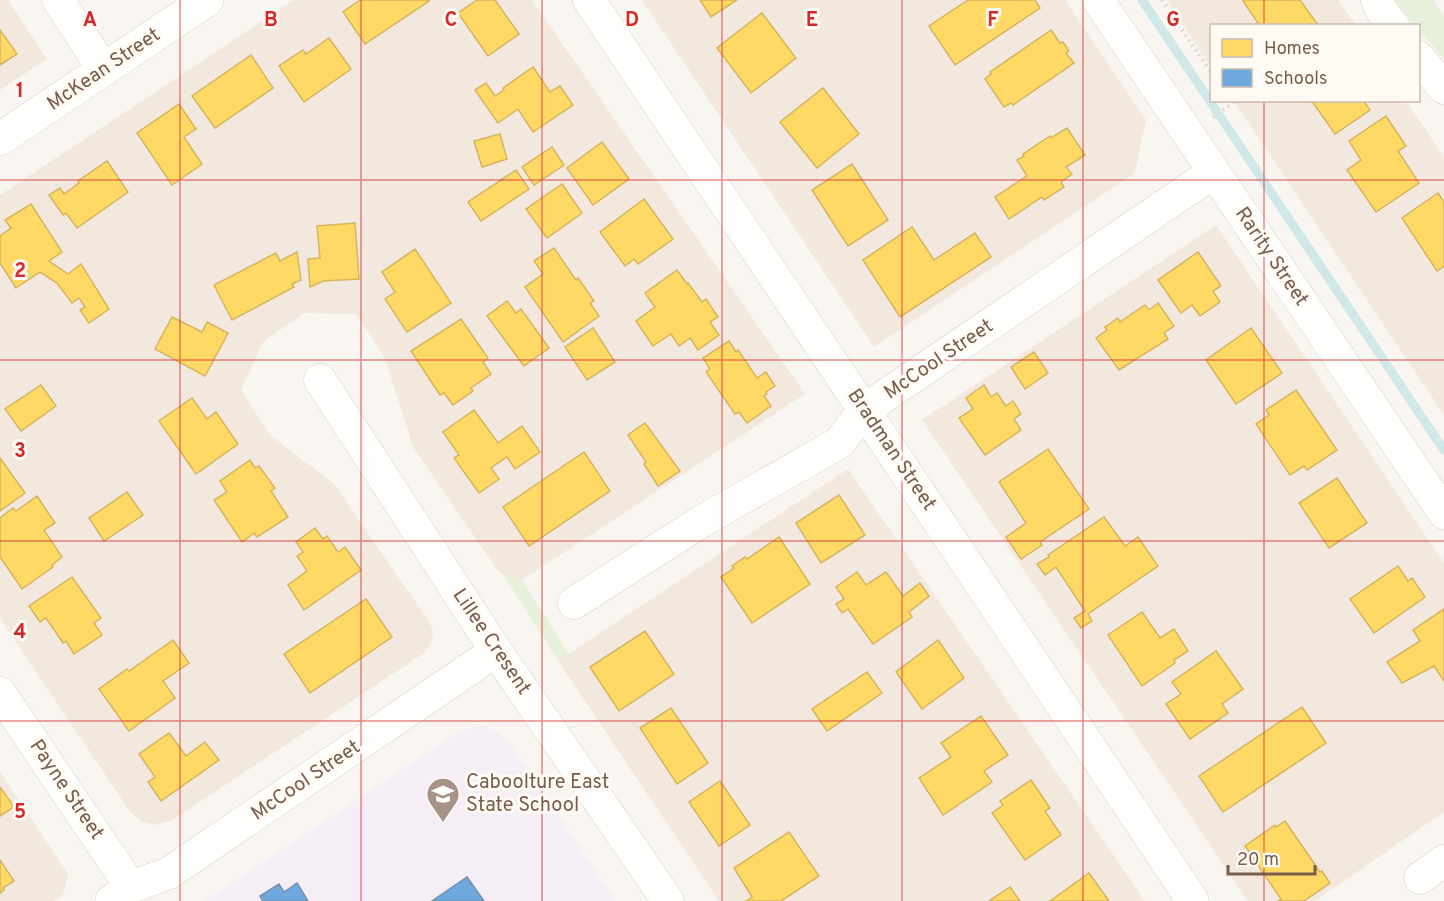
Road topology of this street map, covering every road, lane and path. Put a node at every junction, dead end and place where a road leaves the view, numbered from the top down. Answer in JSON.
{"nodes":[{"id":1,"x":58,"y":0,"type":"edge"},
{"id":2,"x":207,"y":0,"type":"edge"},
{"id":3,"x":589,"y":0,"type":"edge"},
{"id":4,"x":1098,"y":0,"type":"edge"},
{"id":5,"x":1162,"y":0,"type":"edge"},
{"id":6,"x":1377,"y":0,"type":"edge"},
{"id":7,"x":1391,"y":24,"type":"edge"},
{"id":8,"x":1420,"y":58,"type":"edge"},
{"id":9,"x":104,"y":70,"type":"junction"},
{"id":10,"x":1210,"y":71,"type":"edge"},
{"id":11,"x":1444,"y":88,"type":"edge"},
{"id":12,"x":1230,"y":102,"type":"edge"},
{"id":13,"x":1212,"y":118,"type":"dead end"},
{"id":14,"x":0,"y":139,"type":"edge"},
{"id":15,"x":1214,"y":172,"type":"junction"},
{"id":16,"x":320,"y":380,"type":"dead end"},
{"id":17,"x":864,"y":410,"type":"junction"},
{"id":18,"x":1444,"y":513,"type":"edge"},
{"id":19,"x":574,"y":603,"type":"dead end"},
{"id":20,"x":496,"y":651,"type":"junction"},
{"id":21,"x":0,"y":693,"type":"edge"},
{"id":22,"x":121,"y":894,"type":"edge"},
{"id":23,"x":668,"y":901,"type":"edge"},
{"id":24,"x":1192,"y":901,"type":"edge"}],
"edges":[{"from":1,"to":9,"type":"street"},
{"from":2,"to":9,"type":"main road","name":"McKean Street"},
{"from":3,"to":17,"type":"street","name":"Bradman Street"},
{"from":4,"to":15,"type":"street","name":"Rarity Street"},
{"from":5,"to":10,"type":"path"},
{"from":6,"to":7,"type":"street"},
{"from":8,"to":11,"type":"street"},
{"from":9,"to":14,"type":"main road","name":"McKean Street"},
{"from":12,"to":13,"type":"path"},
{"from":15,"to":17,"type":"street","name":"McCool Street"},
{"from":15,"to":18,"type":"street","name":"Rarity Street"},
{"from":16,"to":20,"type":"street","name":"Lillee Cresent"},
{"from":17,"to":19,"type":"street","name":"McCool Street"},
{"from":17,"to":24,"type":"street","name":"Bradman Street"},
{"from":20,"to":22,"type":"street","name":"McCool Street"},
{"from":20,"to":23,"type":"street","name":"Lillee Cresent"},
{"from":21,"to":22,"type":"street","name":"Payne Street"}]}
